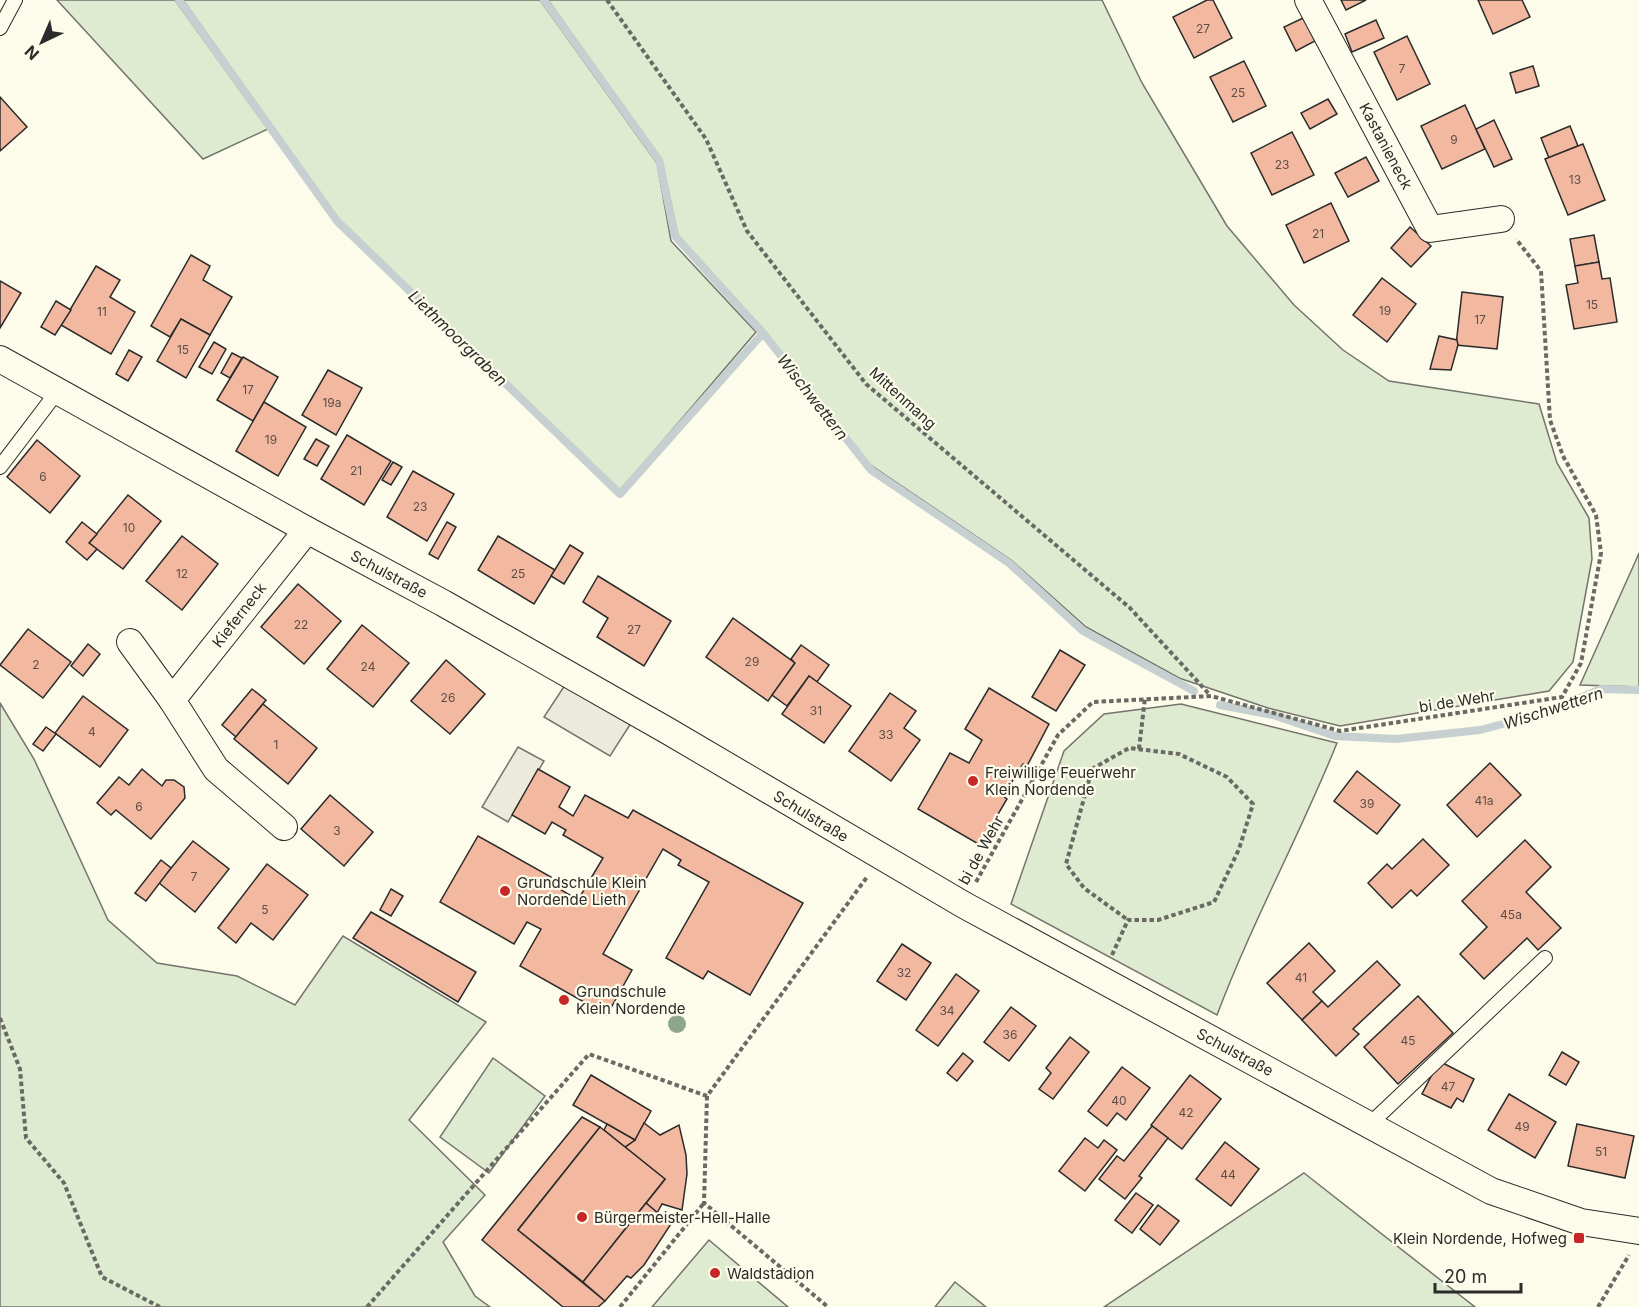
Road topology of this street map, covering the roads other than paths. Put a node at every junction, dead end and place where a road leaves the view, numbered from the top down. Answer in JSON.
{"nodes":[{"id":1,"x":15,"y":0,"type":"edge"},
{"id":2,"x":1308,"y":0,"type":"edge"},
{"id":3,"x":0,"y":28,"type":"edge"},
{"id":4,"x":1502,"y":219,"type":"road end"},
{"id":5,"x":0,"y":359,"type":"edge"},
{"id":6,"x":57,"y":392,"type":"junction"},
{"id":7,"x":0,"y":467,"type":"edge"},
{"id":8,"x":307,"y":530,"type":"junction"},
{"id":9,"x":130,"y":642,"type":"dead end"},
{"id":10,"x":172,"y":700,"type":"junction"},
{"id":11,"x":284,"y":827,"type":"dead end"},
{"id":12,"x":1545,"y":958,"type":"dead end"},
{"id":13,"x":1370,"y":1124,"type":"junction"},
{"id":14,"x":1636,"y":1240,"type":"edge"}],
"edges":[{"from":1,"to":3,"type":"lane"},
{"from":2,"to":4,"type":"street","name":"Kastanieneck"},
{"from":5,"to":6,"type":"street","name":"Schulstraße"},
{"from":6,"to":7,"type":"lane"},
{"from":6,"to":8,"type":"street","name":"Schulstraße"},
{"from":8,"to":10,"type":"street","name":"Kieferneck"},
{"from":8,"to":13,"type":"street","name":"Schulstraße"},
{"from":9,"to":10,"type":"street"},
{"from":10,"to":11,"type":"street"},
{"from":12,"to":13,"type":"lane"},
{"from":13,"to":14,"type":"street","name":"Schulstraße"}]}
